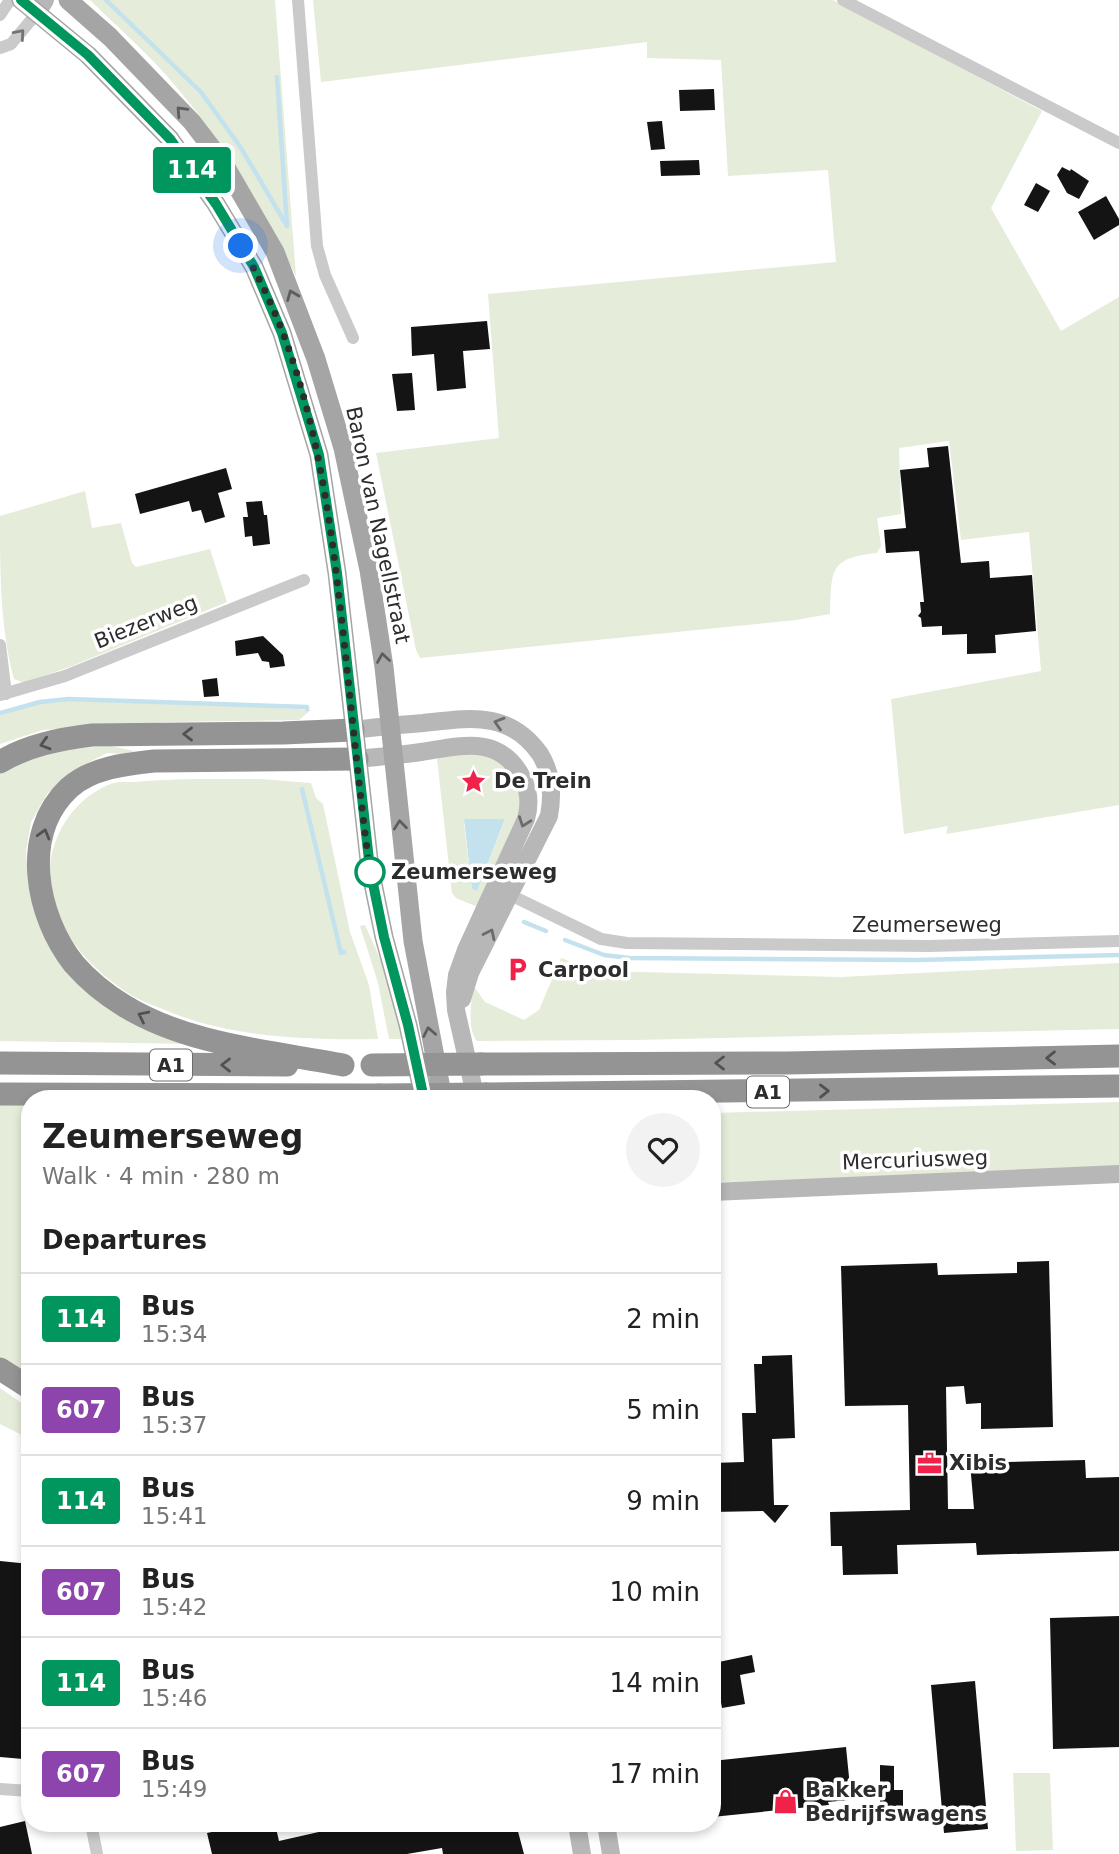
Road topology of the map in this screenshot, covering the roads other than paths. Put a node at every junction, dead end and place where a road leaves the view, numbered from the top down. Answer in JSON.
{"nodes":[{"id":1,"x":10,"y":0,"type":"edge"},
{"id":2,"x":21,"y":0,"type":"edge"},
{"id":3,"x":68,"y":0,"type":"edge"},
{"id":4,"x":298,"y":0,"type":"edge"},
{"id":5,"x":843,"y":0,"type":"edge"},
{"id":6,"x":41,"y":7,"type":"edge"},
{"id":7,"x":0,"y":15,"type":"edge"},
{"id":8,"x":0,"y":48,"type":"edge"},
{"id":9,"x":1119,"y":143,"type":"edge"},
{"id":10,"x":353,"y":338,"type":"dead end"},
{"id":11,"x":304,"y":580,"type":"dead end"},
{"id":12,"x":0,"y":645,"type":"edge"},
{"id":13,"x":3,"y":694,"type":"edge"},
{"id":14,"x":390,"y":725,"type":"junction"},
{"id":15,"x":353,"y":730,"type":"junction"},
{"id":16,"x":393,"y":755,"type":"junction"},
{"id":17,"x":357,"y":759,"type":"junction"},
{"id":18,"x":0,"y":762,"type":"edge"},
{"id":19,"x":502,"y":892,"type":"junction"},
{"id":20,"x":1119,"y":941,"type":"edge"},
{"id":21,"x":1119,"y":1056,"type":"edge"},
{"id":22,"x":0,"y":1063,"type":"edge"},
{"id":23,"x":343,"y":1065,"type":"junction"},
{"id":24,"x":1119,"y":1086,"type":"edge"},
{"id":25,"x":422,"y":1090,"type":"edge"},
{"id":26,"x":441,"y":1090,"type":"edge"},
{"id":27,"x":479,"y":1090,"type":"edge"},
{"id":28,"x":721,"y":1093,"type":"edge"},
{"id":29,"x":0,"y":1094,"type":"edge"},
{"id":30,"x":21,"y":1094,"type":"edge"},
{"id":31,"x":1119,"y":1174,"type":"edge"},
{"id":32,"x":721,"y":1192,"type":"edge"},
{"id":33,"x":0,"y":1369,"type":"edge"},
{"id":34,"x":21,"y":1382,"type":"edge"},
{"id":35,"x":0,"y":1789,"type":"edge"},
{"id":36,"x":21,"y":1790,"type":"edge"},
{"id":37,"x":93,"y":1832,"type":"edge"},
{"id":38,"x":578,"y":1832,"type":"edge"},
{"id":39,"x":607,"y":1832,"type":"edge"},
{"id":40,"x":97,"y":1854,"type":"edge"},
{"id":41,"x":582,"y":1854,"type":"edge"},
{"id":42,"x":611,"y":1854,"type":"edge"}],
"edges":[{"from":1,"to":7,"type":"street"},
{"from":2,"to":6,"type":"main road","name":"Baron van Nagellstraat"},
{"from":14,"to":3,"type":"main road","name":"Baron van Nagellstraat","one_way":true},
{"from":4,"to":10,"type":"street"},
{"from":5,"to":9,"type":"street"},
{"from":8,"to":6,"type":"street","one_way":true},
{"from":6,"to":15,"type":"main road","name":"Baron van Nagellstraat"},
{"from":11,"to":13,"type":"street","name":"Biezerweg"},
{"from":12,"to":13,"type":"street"},
{"from":14,"to":15,"type":"street"},
{"from":14,"to":16,"type":"main road","name":"Baron van Nagellstraat"},
{"from":19,"to":14,"type":"street","one_way":true},
{"from":15,"to":17,"type":"main road","name":"Baron van Nagellstraat"},
{"from":15,"to":18,"type":"highway","one_way":true},
{"from":16,"to":17,"type":"street"},
{"from":16,"to":19,"type":"street","one_way":true},
{"from":26,"to":16,"type":"main road","name":"Baron van Nagellstraat","one_way":true},
{"from":23,"to":17,"type":"highway","number":"A1","one_way":true},
{"from":17,"to":25,"type":"main road","name":"Baron van Nagellstraat"},
{"from":19,"to":20,"type":"street","name":"Zeumerseweg"},
{"from":19,"to":27,"type":"street"},
{"from":21,"to":23,"type":"highway","number":"A1","one_way":true,"bridge":true},
{"from":23,"to":22,"type":"highway","number":"A1","one_way":true},
{"from":28,"to":24,"type":"highway","number":"A1","one_way":true},
{"from":29,"to":30,"type":"highway","number":"A1"},
{"from":31,"to":32,"type":"street","name":"Mercuriusweg"},
{"from":33,"to":34,"type":"highway"},
{"from":35,"to":36,"type":"street"},
{"from":37,"to":40,"type":"street"},
{"from":38,"to":41,"type":"street"},
{"from":39,"to":42,"type":"street"}]}
